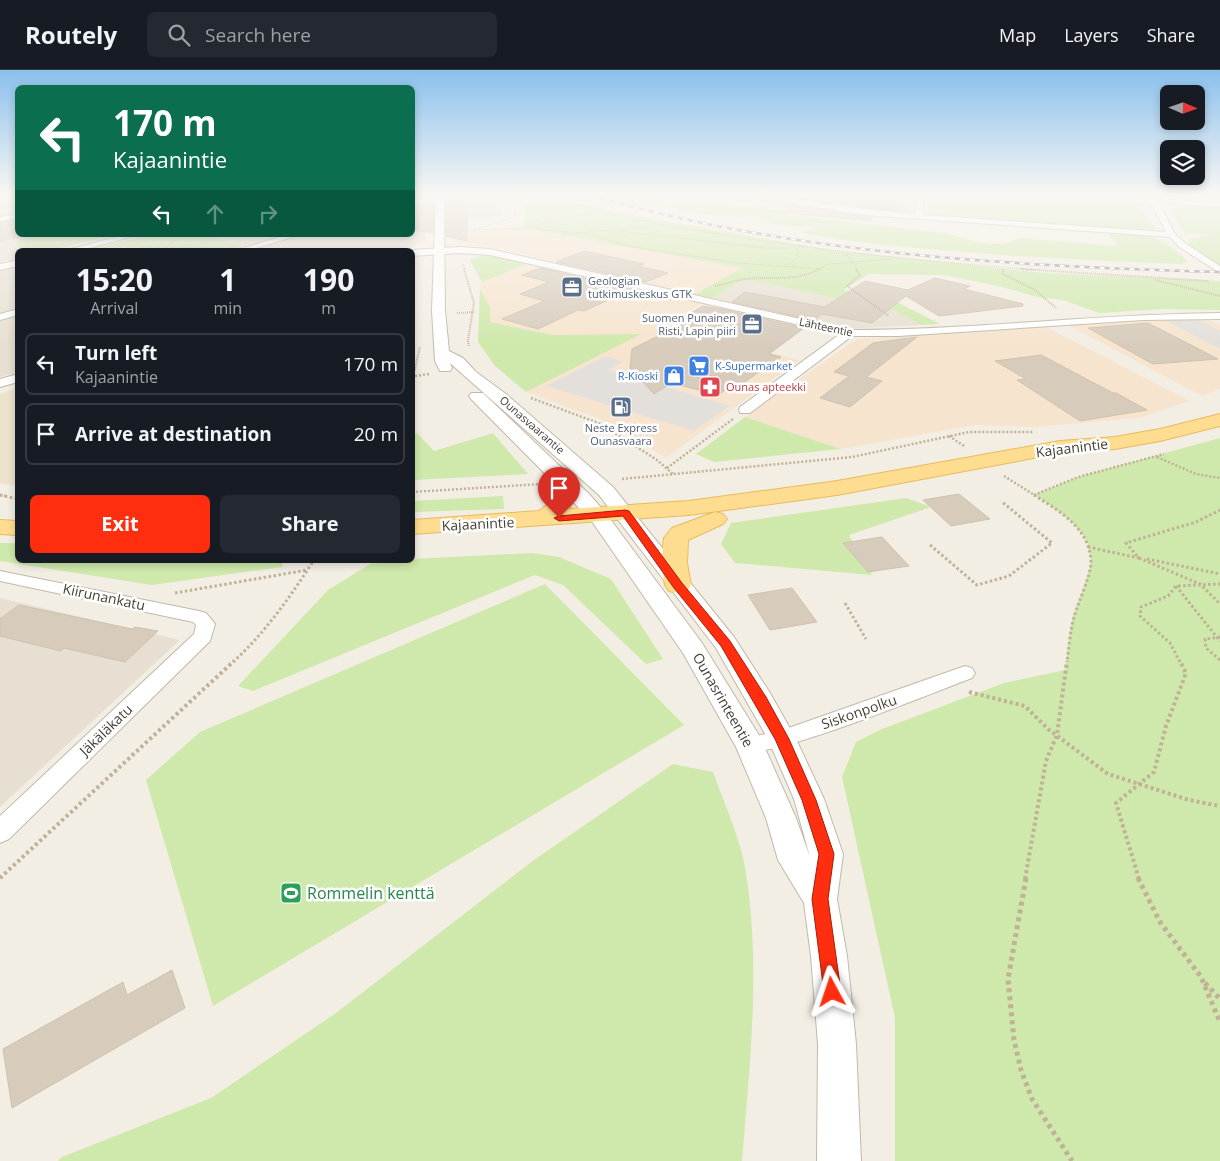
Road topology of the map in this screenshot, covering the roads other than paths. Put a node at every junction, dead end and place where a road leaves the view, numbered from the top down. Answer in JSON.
{"nodes":[{"id":1,"x":92,"y":245,"type":"edge"},
{"id":2,"x":259,"y":245,"type":"edge"},
{"id":3,"x":440,"y":245,"type":"edge"},
{"id":4,"x":1182,"y":245,"type":"edge"},
{"id":5,"x":79,"y":248,"type":"edge"},
{"id":6,"x":248,"y":248,"type":"road end"},
{"id":7,"x":415,"y":253,"type":"edge"},
{"id":8,"x":440,"y":255,"type":"junction"},
{"id":9,"x":15,"y":264,"type":"edge"},
{"id":10,"x":0,"y":267,"type":"edge"},
{"id":11,"x":1220,"y":270,"type":"edge"},
{"id":12,"x":15,"y":313,"type":"edge"},
{"id":13,"x":1220,"y":316,"type":"edge"},
{"id":14,"x":0,"y":317,"type":"edge"},
{"id":15,"x":849,"y":333,"type":"junction"},
{"id":16,"x":442,"y":353,"type":"junction"},
{"id":17,"x":15,"y":379,"type":"edge"},
{"id":18,"x":0,"y":384,"type":"edge"},
{"id":19,"x":745,"y":410,"type":"road end"},
{"id":20,"x":1220,"y":420,"type":"edge"},
{"id":21,"x":1115,"y":443,"type":"junction"},
{"id":22,"x":559,"y":484,"type":"junction"},
{"id":23,"x":715,"y":519,"type":"junction"},
{"id":24,"x":539,"y":520,"type":"junction"},
{"id":25,"x":617,"y":521,"type":"junction"},
{"id":26,"x":0,"y":527,"type":"edge"},
{"id":27,"x":15,"y":528,"type":"edge"},
{"id":28,"x":415,"y":528,"type":"edge"},
{"id":29,"x":415,"y":540,"type":"edge"},
{"id":30,"x":0,"y":576,"type":"edge"},
{"id":31,"x":678,"y":586,"type":"junction"},
{"id":32,"x":206,"y":624,"type":"joint"},
{"id":33,"x":965,"y":673,"type":"dead end"},
{"id":34,"x":782,"y":739,"type":"junction"},
{"id":35,"x":750,"y":745,"type":"junction"},
{"id":36,"x":0,"y":832,"type":"edge"},
{"id":37,"x":820,"y":899,"type":"junction"},
{"id":38,"x":839,"y":1161,"type":"edge"}],
"edges":[{"from":1,"to":5,"type":"street"},
{"from":2,"to":6,"type":"street"},
{"from":3,"to":8,"type":"street","name":"Ounasvaarantie"},
{"from":4,"to":11,"type":"street"},
{"from":7,"to":8,"type":"street","name":"Lähteentie"},
{"from":8,"to":15,"type":"street","name":"Lähteentie"},
{"from":8,"to":16,"type":"street","name":"Ounasvaarantie"},
{"from":9,"to":10,"type":"street"},
{"from":12,"to":14,"type":"street"},
{"from":13,"to":15,"type":"street","name":"Lähteentie"},
{"from":15,"to":19,"type":"street"},
{"from":16,"to":22,"type":"street","name":"Ounasvaarantie"},
{"from":16,"to":25,"type":"street","name":"Ounasvaarantie"},
{"from":17,"to":18,"type":"street"},
{"from":20,"to":21,"type":"main road"},
{"from":21,"to":23,"type":"main road","name":"Kajaanintie"},
{"from":21,"to":25,"type":"main road","name":"Kajaanintie"},
{"from":22,"to":24,"type":"main road"},
{"from":22,"to":25,"type":"street","name":"Ounasvaarantie"},
{"from":23,"to":25,"type":"main road","name":"Kajaanintie"},
{"from":23,"to":31,"type":"main road"},
{"from":24,"to":25,"type":"main road","name":"Kajaanintie"},
{"from":24,"to":28,"type":"main road","name":"Kajaanintie"},
{"from":25,"to":29,"type":"main road","name":"Kajaanintie"},
{"from":25,"to":31,"type":"street","name":"Ounasrinteentie"},
{"from":25,"to":35,"type":"street","name":"Ounasrinteentie"},
{"from":26,"to":27,"type":"main road"},
{"from":30,"to":32,"type":"street","name":"Kiirunankatu"},
{"from":31,"to":34,"type":"street","name":"Ounasrinteentie"},
{"from":32,"to":36,"type":"street","name":"Jäkäläkatu"},
{"from":33,"to":34,"type":"street","name":"Siskonpolku"},
{"from":34,"to":35,"type":"street","name":"Siskonpolku"},
{"from":34,"to":37,"type":"street","name":"Ounasrinteentie"},
{"from":35,"to":37,"type":"street","name":"Ounasrinteentie"},
{"from":37,"to":38,"type":"street","name":"Ounasrinteentie"}]}
